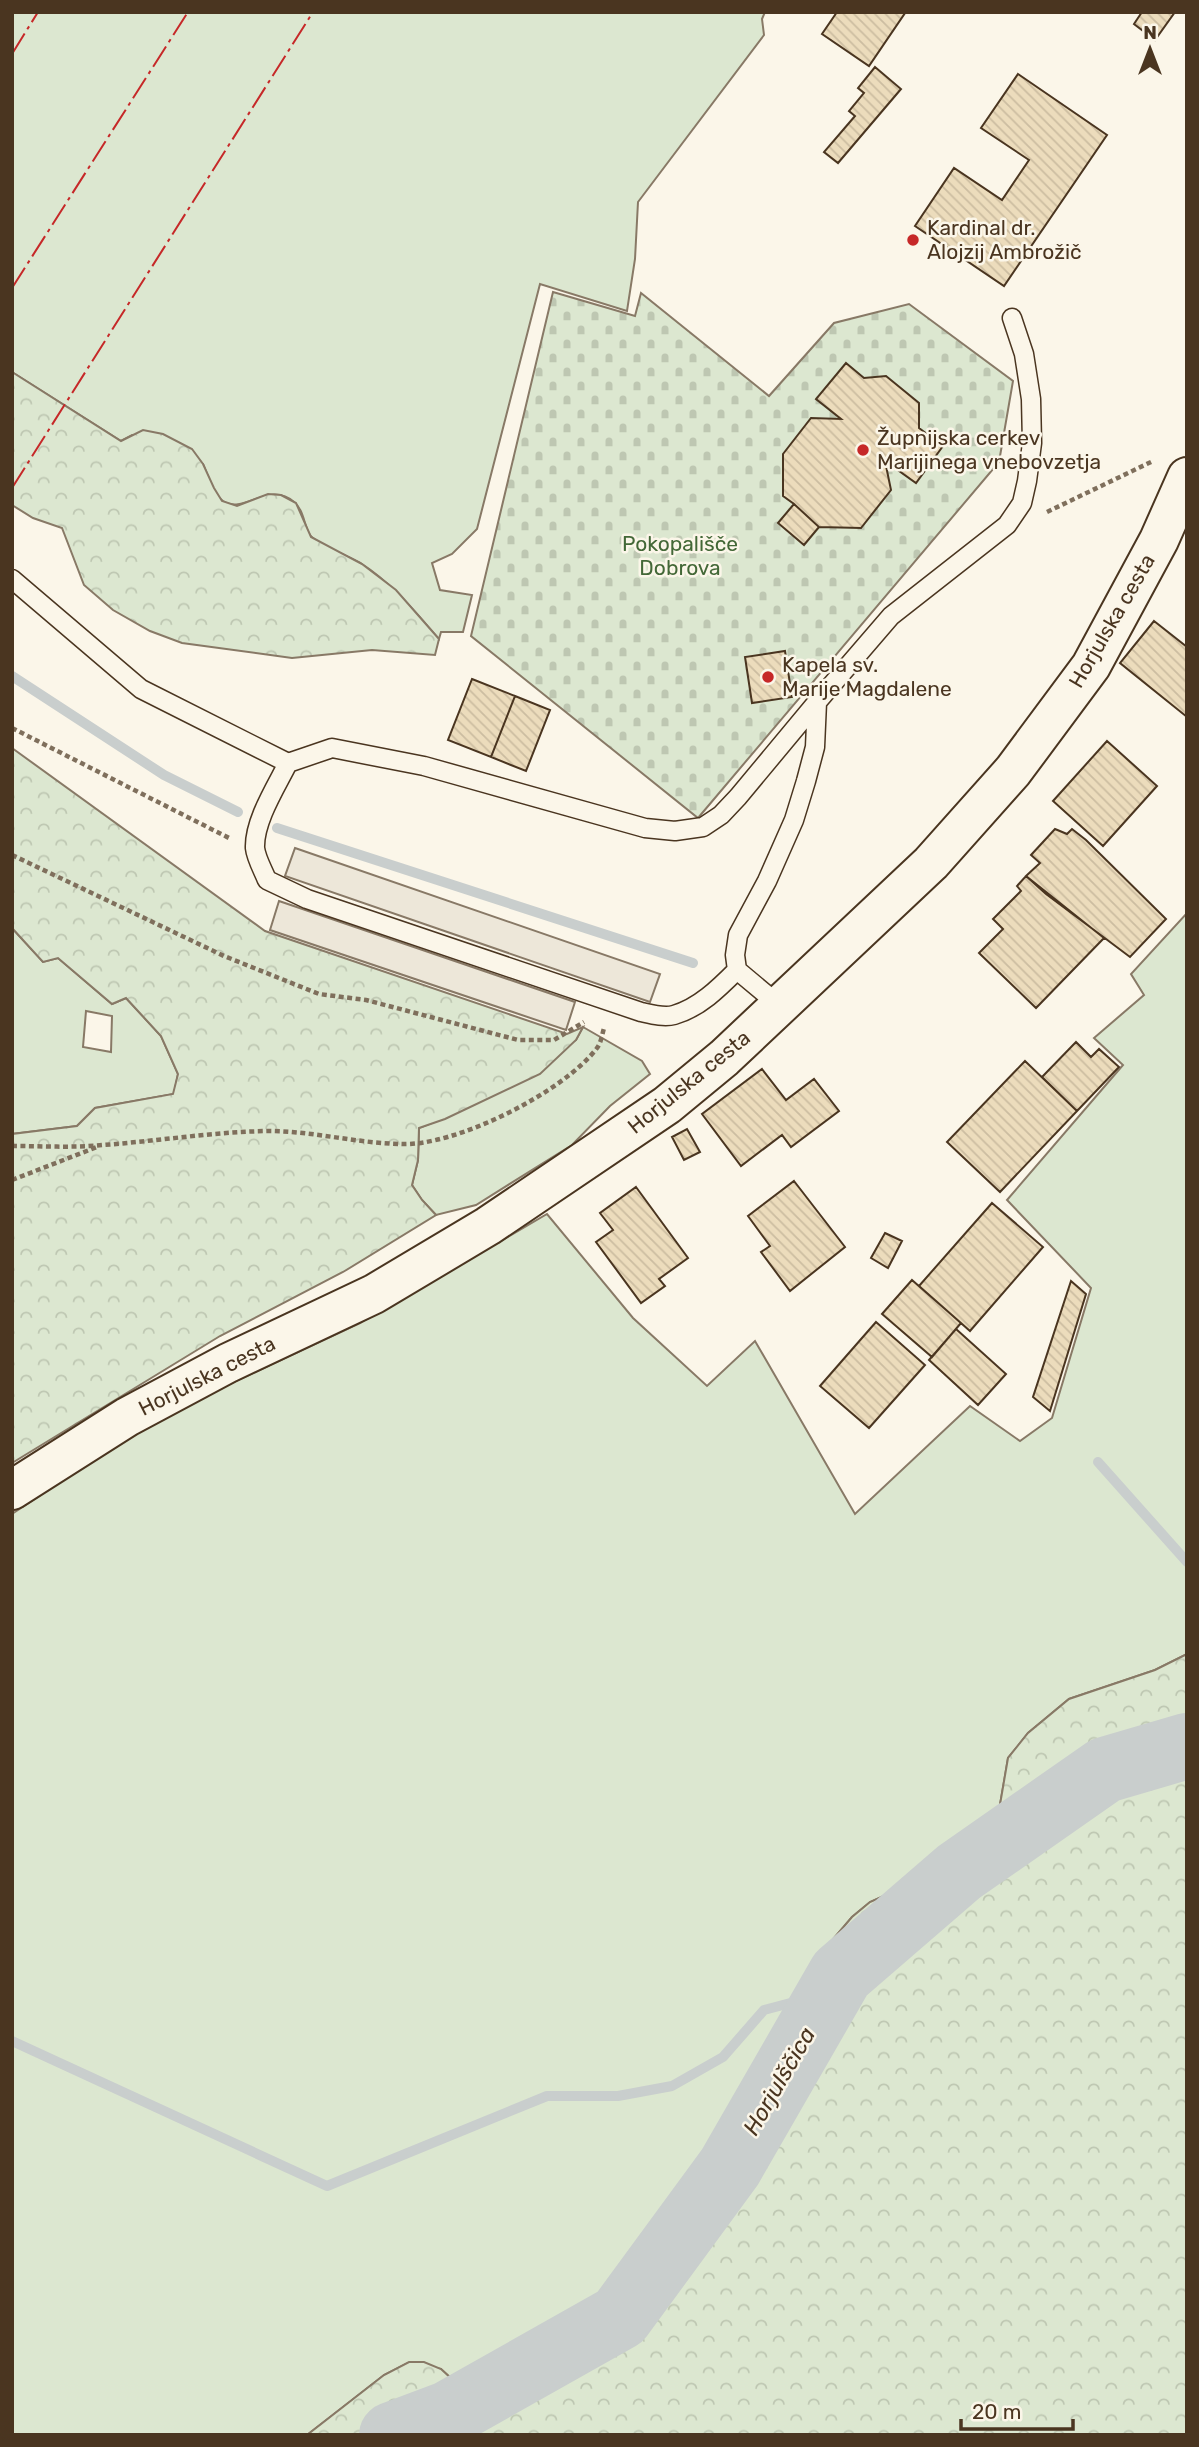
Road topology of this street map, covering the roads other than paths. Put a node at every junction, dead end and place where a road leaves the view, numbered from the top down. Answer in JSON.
{"nodes":[{"id":1,"x":1012,"y":318,"type":"dead end"},
{"id":2,"x":1171,"y":468,"type":"edge"},
{"id":3,"x":12,"y":579,"type":"edge"},
{"id":4,"x":817,"y":702,"type":"junction"},
{"id":5,"x":288,"y":763,"type":"junction"},
{"id":6,"x":737,"y":970,"type":"junction"},
{"id":7,"x":780,"y":1006,"type":"junction"},
{"id":8,"x":12,"y":1490,"type":"edge"}],
"edges":[{"from":1,"to":4,"type":"lane"},
{"from":2,"to":7,"type":"street","name":"Horjulska cesta"},
{"from":3,"to":5,"type":"lane"},
{"from":4,"to":5,"type":"lane"},
{"from":4,"to":6,"type":"lane"},
{"from":5,"to":6,"type":"lane"},
{"from":6,"to":7,"type":"lane"},
{"from":7,"to":8,"type":"street","name":"Horjulska cesta"}]}
